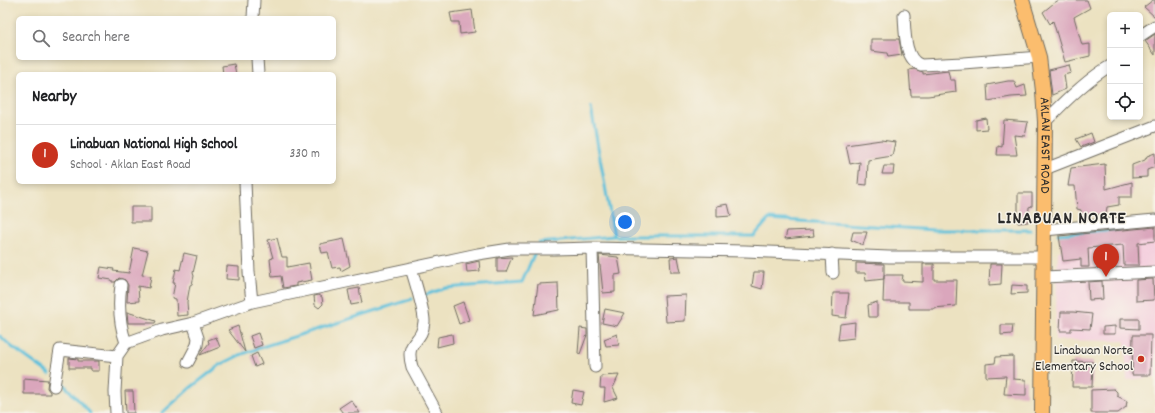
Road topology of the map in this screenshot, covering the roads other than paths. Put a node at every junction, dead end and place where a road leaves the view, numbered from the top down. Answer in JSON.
{"nodes":[{"id":1,"x":254,"y":0,"type":"edge"},
{"id":2,"x":1022,"y":0,"type":"edge"},
{"id":3,"x":904,"y":15,"type":"dead end"},
{"id":4,"x":253,"y":16,"type":"edge"},
{"id":5,"x":1155,"y":26,"type":"edge"},
{"id":6,"x":1143,"y":34,"type":"edge"},
{"id":7,"x":1039,"y":57,"type":"junction"},
{"id":8,"x":257,"y":60,"type":"edge"},
{"id":9,"x":1107,"y":68,"type":"edge"},
{"id":10,"x":258,"y":72,"type":"edge"},
{"id":11,"x":1045,"y":122,"type":"junction"},
{"id":12,"x":1155,"y":126,"type":"edge"},
{"id":13,"x":1046,"y":169,"type":"junction"},
{"id":14,"x":245,"y":184,"type":"edge"},
{"id":15,"x":1155,"y":220,"type":"edge"},
{"id":16,"x":1044,"y":230,"type":"junction"},
{"id":17,"x":592,"y":248,"type":"junction"},
{"id":18,"x":832,"y":254,"type":"junction"},
{"id":19,"x":1044,"y":257,"type":"junction"},
{"id":20,"x":412,"y":268,"type":"junction"},
{"id":21,"x":1155,"y":272,"type":"edge"},
{"id":22,"x":833,"y":273,"type":"dead end"},
{"id":23,"x":1044,"y":276,"type":"junction"},
{"id":24,"x":121,"y":285,"type":"dead end"},
{"id":25,"x":252,"y":302,"type":"junction"},
{"id":26,"x":193,"y":323,"type":"junction"},
{"id":27,"x":126,"y":343,"type":"junction"},
{"id":28,"x":117,"y":356,"type":"junction"},
{"id":29,"x":188,"y":362,"type":"dead end"},
{"id":30,"x":595,"y":367,"type":"dead end"},
{"id":31,"x":54,"y":386,"type":"dead end"},
{"id":32,"x":116,"y":413,"type":"edge"},
{"id":33,"x":437,"y":413,"type":"edge"},
{"id":34,"x":1042,"y":413,"type":"edge"}],
"edges":[{"from":1,"to":4,"type":"street"},
{"from":2,"to":7,"type":"main road","name":"AKLAN EAST ROAD"},
{"from":3,"to":7,"type":"street"},
{"from":5,"to":6,"type":"street"},
{"from":7,"to":11,"type":"main road","name":"AKLAN EAST ROAD"},
{"from":8,"to":10,"type":"street"},
{"from":9,"to":11,"type":"street"},
{"from":11,"to":13,"type":"main road","name":"AKLAN EAST ROAD"},
{"from":12,"to":13,"type":"street"},
{"from":13,"to":16,"type":"main road","name":"AKLAN EAST ROAD"},
{"from":14,"to":25,"type":"street"},
{"from":15,"to":16,"type":"street"},
{"from":16,"to":19,"type":"main road","name":"AKLAN EAST ROAD"},
{"from":17,"to":18,"type":"street"},
{"from":17,"to":20,"type":"street"},
{"from":17,"to":30,"type":"street"},
{"from":18,"to":19,"type":"street"},
{"from":18,"to":22,"type":"street"},
{"from":19,"to":23,"type":"main road","name":"AKLAN EAST ROAD"},
{"from":20,"to":25,"type":"street"},
{"from":20,"to":33,"type":"street"},
{"from":21,"to":23,"type":"street"},
{"from":23,"to":34,"type":"main road","name":"AKLAN EAST ROAD"},
{"from":24,"to":27,"type":"street"},
{"from":25,"to":26,"type":"street"},
{"from":26,"to":27,"type":"street"},
{"from":26,"to":29,"type":"street"},
{"from":27,"to":28,"type":"street"},
{"from":28,"to":31,"type":"street"},
{"from":28,"to":32,"type":"street"}]}
